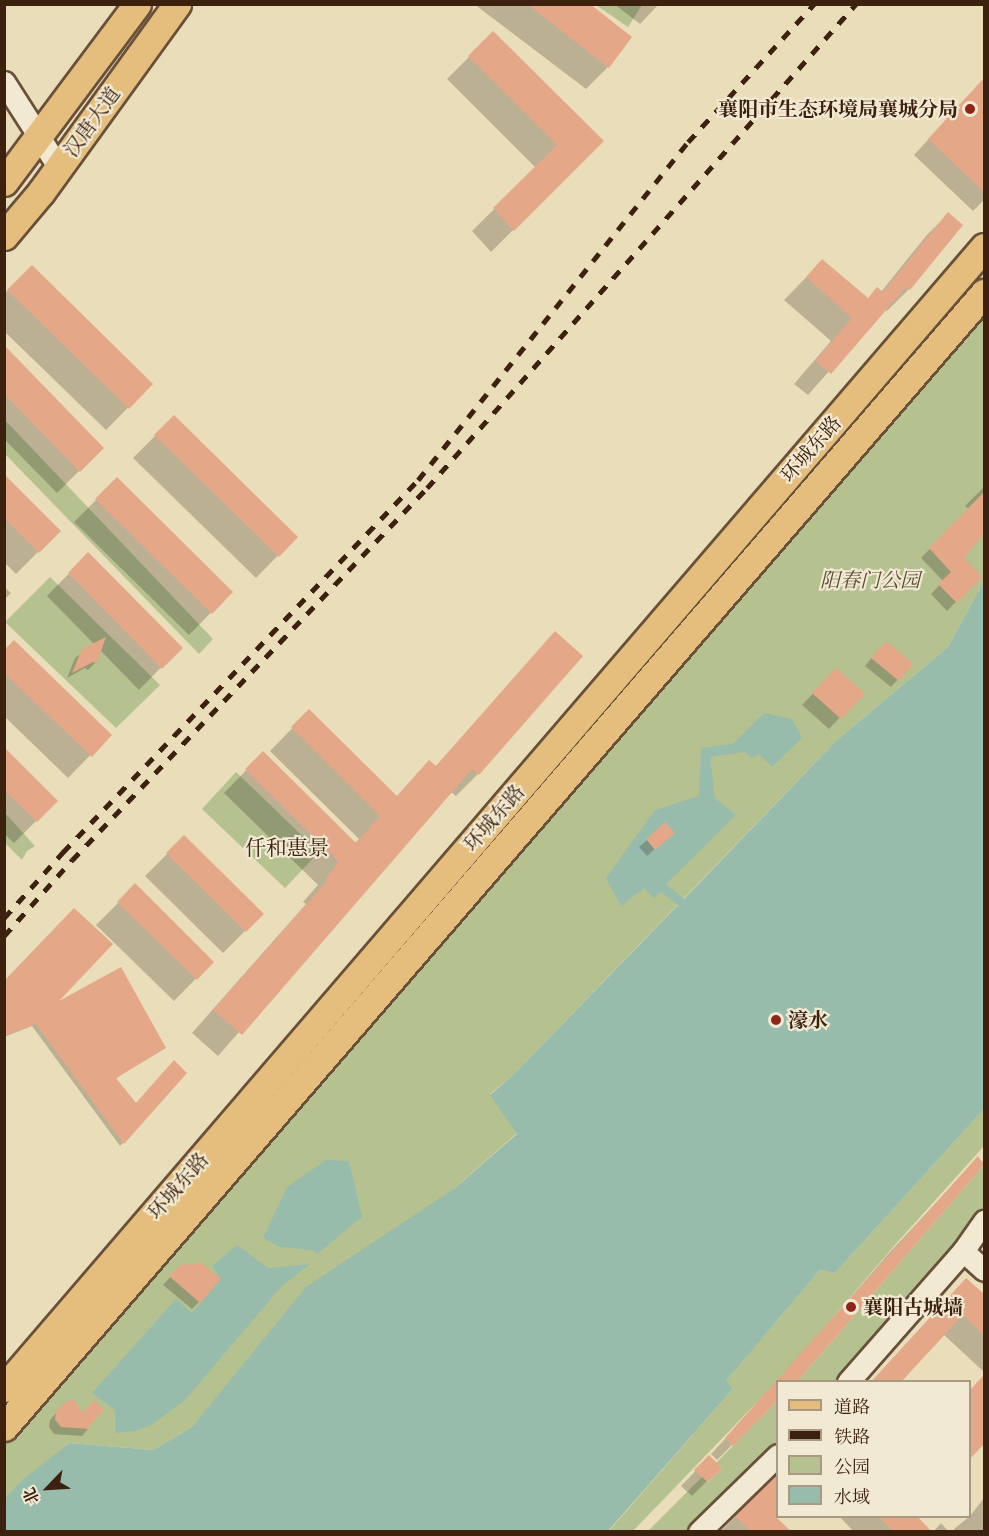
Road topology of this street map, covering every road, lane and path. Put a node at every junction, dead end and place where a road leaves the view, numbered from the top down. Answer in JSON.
{"nodes":[{"id":1,"x":137,"y":4,"type":"edge"},
{"id":2,"x":177,"y":4,"type":"edge"},
{"id":3,"x":4,"y":82,"type":"edge"},
{"id":4,"x":39,"y":138,"type":"junction"},
{"id":5,"x":59,"y":168,"type":"junction"},
{"id":6,"x":4,"y":182,"type":"edge"},
{"id":7,"x":4,"y":236,"type":"edge"},
{"id":8,"x":984,"y":248,"type":"edge"},
{"id":9,"x":984,"y":293,"type":"edge"},
{"id":10,"x":984,"y":1221,"type":"edge"},
{"id":11,"x":963,"y":1251,"type":"junction"},
{"id":12,"x":984,"y":1270,"type":"edge"},
{"id":13,"x":850,"y":1380,"type":"edge"},
{"id":14,"x":4,"y":1388,"type":"edge"},
{"id":15,"x":4,"y":1427,"type":"edge"},
{"id":16,"x":776,"y":1456,"type":"edge"},
{"id":17,"x":699,"y":1532,"type":"edge"}],
"edges":[{"from":1,"to":4,"type":"main road","name":"汉唐大道"},
{"from":2,"to":5,"type":"main road","name":"汉唐大道"},
{"from":3,"to":4,"type":"street"},
{"from":4,"to":5,"type":"street"},
{"from":4,"to":6,"type":"main road","name":"汉唐大道"},
{"from":5,"to":7,"type":"main road","name":"汉唐大道"},
{"from":8,"to":14,"type":"main road","name":"环城东路"},
{"from":9,"to":15,"type":"main road","name":"环城东路"},
{"from":10,"to":11,"type":"street"},
{"from":11,"to":12,"type":"street"},
{"from":11,"to":13,"type":"street"},
{"from":16,"to":17,"type":"street"}]}
